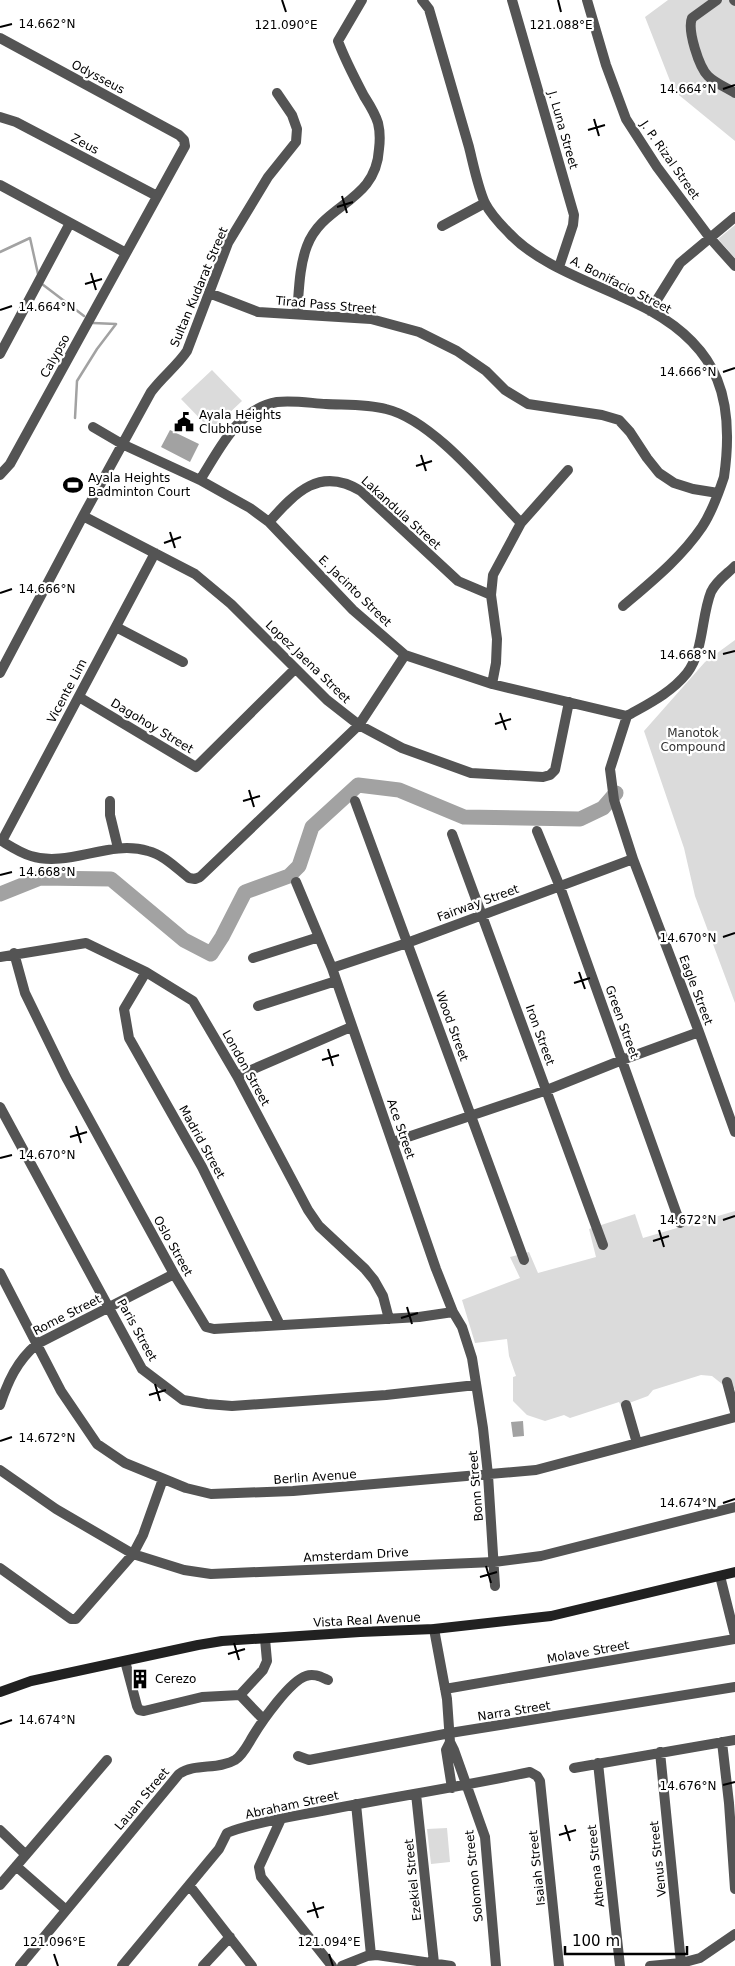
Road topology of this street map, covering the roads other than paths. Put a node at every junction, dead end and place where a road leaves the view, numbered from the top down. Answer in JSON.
{"nodes":[{"id":1,"x":362,"y":0,"type":"edge"},
{"id":2,"x":422,"y":0,"type":"edge"},
{"id":3,"x":512,"y":0,"type":"edge"},
{"id":4,"x":587,"y":0,"type":"edge"},
{"id":5,"x":717,"y":0,"type":"edge"},
{"id":6,"x":0,"y":38,"type":"edge"},
{"id":7,"x":277,"y":93,"type":"dead end"},
{"id":8,"x":735,"y":93,"type":"edge"},
{"id":9,"x":0,"y":117,"type":"edge"},
{"id":10,"x":184,"y":140,"type":"joint"},
{"id":11,"x":0,"y":186,"type":"edge"},
{"id":12,"x":157,"y":196,"type":"junction"},
{"id":13,"x":485,"y":203,"type":"junction"},
{"id":14,"x":735,"y":217,"type":"edge"},
{"id":15,"x":70,"y":223,"type":"junction"},
{"id":16,"x":442,"y":226,"type":"dead end"},
{"id":17,"x":710,"y":238,"type":"junction"},
{"id":18,"x":126,"y":253,"type":"junction"},
{"id":19,"x":735,"y":266,"type":"edge"},
{"id":20,"x":559,"y":267,"type":"junction"},
{"id":21,"x":209,"y":293,"type":"junction"},
{"id":22,"x":650,"y":311,"type":"junction"},
{"id":23,"x":297,"y":314,"type":"junction"},
{"id":24,"x":0,"y":354,"type":"edge"},
{"id":25,"x":93,"y":427,"type":"dead end"},
{"id":26,"x":122,"y":444,"type":"junction"},
{"id":27,"x":568,"y":470,"type":"dead end"},
{"id":28,"x":0,"y":475,"type":"edge"},
{"id":29,"x":200,"y":480,"type":"junction"},
{"id":30,"x":718,"y":494,"type":"junction"},
{"id":31,"x":83,"y":516,"type":"junction"},
{"id":32,"x":269,"y":522,"type":"junction"},
{"id":33,"x":521,"y":523,"type":"junction"},
{"id":34,"x":155,"y":553,"type":"junction"},
{"id":35,"x":735,"y":566,"type":"edge"},
{"id":36,"x":491,"y":595,"type":"junction"},
{"id":37,"x":623,"y":606,"type":"dead end"},
{"id":38,"x":116,"y":627,"type":"junction"},
{"id":39,"x":405,"y":655,"type":"junction"},
{"id":40,"x":183,"y":662,"type":"dead end"},
{"id":41,"x":295,"y":669,"type":"junction"},
{"id":42,"x":0,"y":672,"type":"edge"},
{"id":43,"x":492,"y":684,"type":"junction"},
{"id":44,"x":79,"y":697,"type":"junction"},
{"id":45,"x":569,"y":702,"type":"junction"},
{"id":46,"x":627,"y":716,"type":"junction"},
{"id":47,"x":359,"y":725,"type":"junction"},
{"id":48,"x":354,"y":800,"type":"dead end"},
{"id":49,"x":110,"y":801,"type":"dead end"},
{"id":50,"x":537,"y":831,"type":"dead end"},
{"id":51,"x":452,"y":834,"type":"dead end"},
{"id":52,"x":1,"y":841,"type":"edge"},
{"id":53,"x":118,"y":848,"type":"junction"},
{"id":54,"x":633,"y":859,"type":"junction"},
{"id":55,"x":296,"y":882,"type":"dead end"},
{"id":56,"x":560,"y":887,"type":"junction"},
{"id":57,"x":482,"y":915,"type":"junction"},
{"id":58,"x":318,"y":937,"type":"junction"},
{"id":59,"x":407,"y":943,"type":"junction"},
{"id":60,"x":14,"y":953,"type":"junction"},
{"id":61,"x":0,"y":957,"type":"edge"},
{"id":62,"x":253,"y":958,"type":"dead end"},
{"id":63,"x":332,"y":968,"type":"junction"},
{"id":64,"x":146,"y":972,"type":"junction"},
{"id":65,"x":336,"y":980,"type":"junction"},
{"id":66,"x":258,"y":1006,"type":"dead end"},
{"id":67,"x":351,"y":1027,"type":"junction"},
{"id":68,"x":699,"y":1032,"type":"junction"},
{"id":69,"x":622,"y":1060,"type":"junction"},
{"id":70,"x":237,"y":1076,"type":"junction"},
{"id":71,"x":546,"y":1090,"type":"junction"},
{"id":72,"x":0,"y":1107,"type":"edge"},
{"id":73,"x":472,"y":1117,"type":"junction"},
{"id":74,"x":735,"y":1132,"type":"edge"},
{"id":75,"x":393,"y":1142,"type":"junction"},
{"id":76,"x":680,"y":1223,"type":"dead end"},
{"id":77,"x":603,"y":1244,"type":"dead end"},
{"id":78,"x":524,"y":1260,"type":"dead end"},
{"id":79,"x":0,"y":1273,"type":"edge"},
{"id":80,"x":174,"y":1274,"type":"junction"},
{"id":81,"x":109,"y":1307,"type":"junction"},
{"id":82,"x":453,"y":1312,"type":"junction"},
{"id":83,"x":388,"y":1319,"type":"junction"},
{"id":84,"x":280,"y":1325,"type":"junction"},
{"id":85,"x":36,"y":1344,"type":"junction"},
{"id":86,"x":727,"y":1382,"type":"dead end"},
{"id":87,"x":476,"y":1385,"type":"junction"},
{"id":88,"x":0,"y":1405,"type":"edge"},
{"id":89,"x":626,"y":1405,"type":"dead end"},
{"id":90,"x":735,"y":1412,"type":"edge"},
{"id":91,"x":735,"y":1417,"type":"edge"},
{"id":92,"x":637,"y":1443,"type":"junction"},
{"id":93,"x":0,"y":1470,"type":"edge"},
{"id":94,"x":488,"y":1475,"type":"junction"},
{"id":95,"x":163,"y":1479,"type":"junction"},
{"id":96,"x":735,"y":1507,"type":"edge"},
{"id":97,"x":133,"y":1554,"type":"junction"},
{"id":98,"x":494,"y":1562,"type":"junction"},
{"id":99,"x":0,"y":1568,"type":"edge"},
{"id":100,"x":735,"y":1572,"type":"edge"},
{"id":101,"x":720,"y":1576,"type":"junction"},
{"id":102,"x":495,"y":1586,"type":"dead end"},
{"id":103,"x":434,"y":1629,"type":"junction"},
{"id":104,"x":735,"y":1638,"type":"edge"},
{"id":105,"x":265,"y":1639,"type":"junction"},
{"id":106,"x":124,"y":1661,"type":"junction"},
{"id":107,"x":328,"y":1680,"type":"dead end"},
{"id":108,"x":735,"y":1687,"type":"edge"},
{"id":109,"x":444,"y":1689,"type":"junction"},
{"id":110,"x":0,"y":1692,"type":"edge"},
{"id":111,"x":240,"y":1695,"type":"junction"},
{"id":112,"x":263,"y":1719,"type":"junction"},
{"id":113,"x":450,"y":1738,"type":"junction"},
{"id":114,"x":735,"y":1740,"type":"edge"},
{"id":115,"x":722,"y":1742,"type":"junction"},
{"id":116,"x":660,"y":1752,"type":"junction"},
{"id":117,"x":298,"y":1756,"type":"dead end"},
{"id":118,"x":107,"y":1760,"type":"dead end"},
{"id":119,"x":598,"y":1763,"type":"junction"},
{"id":120,"x":574,"y":1768,"type":"dead end"},
{"id":121,"x":530,"y":1772,"type":"joint"},
{"id":122,"x":467,"y":1786,"type":"junction"},
{"id":123,"x":452,"y":1788,"type":"junction"},
{"id":124,"x":416,"y":1794,"type":"junction"},
{"id":125,"x":732,"y":1802,"type":"edge"},
{"id":126,"x":356,"y":1804,"type":"junction"},
{"id":127,"x":281,"y":1819,"type":"junction"},
{"id":128,"x":0,"y":1830,"type":"edge"},
{"id":129,"x":25,"y":1854,"type":"junction"},
{"id":130,"x":16,"y":1866,"type":"junction"},
{"id":131,"x":0,"y":1884,"type":"edge"},
{"id":132,"x":189,"y":1885,"type":"junction"},
{"id":133,"x":735,"y":1889,"type":"edge"},
{"id":134,"x":65,"y":1909,"type":"junction"},
{"id":135,"x":735,"y":1934,"type":"edge"},
{"id":136,"x":230,"y":1937,"type":"junction"},
{"id":137,"x":371,"y":1955,"type":"junction"},
{"id":138,"x":434,"y":1963,"type":"junction"},
{"id":139,"x":681,"y":1963,"type":"junction"},
{"id":140,"x":20,"y":1966,"type":"edge"},
{"id":141,"x":122,"y":1966,"type":"edge"},
{"id":142,"x":203,"y":1966,"type":"edge"},
{"id":143,"x":252,"y":1966,"type":"edge"},
{"id":144,"x":332,"y":1966,"type":"edge"},
{"id":145,"x":342,"y":1966,"type":"edge"},
{"id":146,"x":451,"y":1966,"type":"edge"},
{"id":147,"x":496,"y":1966,"type":"edge"},
{"id":148,"x":560,"y":1966,"type":"edge"},
{"id":149,"x":620,"y":1966,"type":"edge"},
{"id":150,"x":650,"y":1966,"type":"edge"}],
"edges":[{"from":1,"to":23,"type":"street"},
{"from":2,"to":13,"type":"street","name":"A. Bonifacio Street"},
{"from":3,"to":20,"type":"street","name":"J. Luna Street"},
{"from":4,"to":17,"type":"street","name":"J. P. Rizal Street"},
{"from":5,"to":8,"type":"street"},
{"from":6,"to":10,"type":"street","name":"Odysseus"},
{"from":7,"to":21,"type":"street","name":"Sultan Kudarat Street"},
{"from":9,"to":12,"type":"street","name":"Zeus"},
{"from":10,"to":12,"type":"street","name":"Calypso"},
{"from":11,"to":15,"type":"street"},
{"from":12,"to":18,"type":"street","name":"Calypso"},
{"from":13,"to":16,"type":"street"},
{"from":13,"to":20,"type":"street","name":"A. Bonifacio Street"},
{"from":14,"to":17,"type":"street"},
{"from":15,"to":18,"type":"street"},
{"from":15,"to":24,"type":"street"},
{"from":17,"to":19,"type":"street","name":"J. P. Rizal Street"},
{"from":17,"to":22,"type":"street"},
{"from":18,"to":28,"type":"street","name":"Calypso"},
{"from":20,"to":22,"type":"street","name":"A. Bonifacio Street"},
{"from":21,"to":23,"type":"street","name":"Tirad Pass Street"},
{"from":21,"to":26,"type":"street","name":"Sultan Kudarat Street"},
{"from":22,"to":30,"type":"street","name":"A. Bonifacio Street"},
{"from":23,"to":30,"type":"street","name":"Tirad Pass Street"},
{"from":25,"to":26,"type":"street","name":"E. Jacinto Street"},
{"from":26,"to":29,"type":"street","name":"E. Jacinto Street"},
{"from":26,"to":31,"type":"street","name":"Sultan Kudarat Street"},
{"from":27,"to":33,"type":"street"},
{"from":29,"to":32,"type":"street","name":"E. Jacinto Street"},
{"from":29,"to":33,"type":"street"},
{"from":30,"to":37,"type":"street","name":"A. Bonifacio Street"},
{"from":31,"to":34,"type":"street","name":"Lopez Jaena Street"},
{"from":31,"to":42,"type":"street","name":"Sultan Kudarat Street"},
{"from":32,"to":36,"type":"street","name":"Lakandula Street"},
{"from":32,"to":39,"type":"street","name":"E. Jacinto Street"},
{"from":33,"to":36,"type":"street"},
{"from":34,"to":38,"type":"street","name":"Vicente Lim"},
{"from":34,"to":41,"type":"street","name":"Lopez Jaena Street"},
{"from":35,"to":46,"type":"street"},
{"from":36,"to":43,"type":"street"},
{"from":38,"to":40,"type":"street"},
{"from":38,"to":44,"type":"street","name":"Vicente Lim"},
{"from":39,"to":43,"type":"street","name":"E. Jacinto Street"},
{"from":39,"to":47,"type":"street"},
{"from":41,"to":44,"type":"street","name":"Dagohoy Street"},
{"from":41,"to":47,"type":"street","name":"Lopez Jaena Street"},
{"from":43,"to":45,"type":"street","name":"E. Jacinto Street"},
{"from":44,"to":52,"type":"street","name":"Vicente Lim"},
{"from":45,"to":46,"type":"street","name":"E. Jacinto Street"},
{"from":45,"to":47,"type":"street","name":"Lopez Jaena Street"},
{"from":46,"to":54,"type":"street","name":"Eagle Street"},
{"from":47,"to":53,"type":"street"},
{"from":48,"to":59,"type":"street","name":"Wood Street"},
{"from":49,"to":53,"type":"street"},
{"from":50,"to":56,"type":"street","name":"Green Street"},
{"from":51,"to":57,"type":"street","name":"Iron Street"},
{"from":52,"to":53,"type":"street"},
{"from":54,"to":56,"type":"street","name":"Fairway Street"},
{"from":54,"to":68,"type":"street","name":"Eagle Street"},
{"from":55,"to":58,"type":"street","name":"Ace Street"},
{"from":56,"to":57,"type":"street","name":"Fairway Street"},
{"from":56,"to":69,"type":"street","name":"Green Street"},
{"from":57,"to":59,"type":"street","name":"Fairway Street"},
{"from":57,"to":71,"type":"street","name":"Iron Street"},
{"from":58,"to":62,"type":"street"},
{"from":58,"to":63,"type":"street","name":"Ace Street"},
{"from":59,"to":63,"type":"street","name":"Fairway Street"},
{"from":59,"to":73,"type":"street","name":"Wood Street"},
{"from":60,"to":61,"type":"street","name":"London Street"},
{"from":60,"to":64,"type":"street","name":"London Street"},
{"from":60,"to":80,"type":"street","name":"Oslo Street"},
{"from":63,"to":65,"type":"street","name":"Ace Street"},
{"from":64,"to":70,"type":"street","name":"London Street"},
{"from":64,"to":84,"type":"street","name":"Madrid Street"},
{"from":65,"to":66,"type":"street"},
{"from":65,"to":67,"type":"street","name":"Ace Street"},
{"from":67,"to":70,"type":"street"},
{"from":67,"to":75,"type":"street","name":"Ace Street"},
{"from":68,"to":69,"type":"street"},
{"from":68,"to":74,"type":"street","name":"Eagle Street"},
{"from":69,"to":71,"type":"street"},
{"from":69,"to":76,"type":"street","name":"Green Street"},
{"from":70,"to":83,"type":"street","name":"London Street"},
{"from":71,"to":73,"type":"street"},
{"from":71,"to":77,"type":"street","name":"Iron Street"},
{"from":72,"to":81,"type":"street","name":"Paris Street"},
{"from":73,"to":75,"type":"street"},
{"from":73,"to":78,"type":"street","name":"Wood Street"},
{"from":75,"to":82,"type":"street","name":"Ace Street"},
{"from":79,"to":85,"type":"street","name":"Berlin Avenue"},
{"from":80,"to":81,"type":"street","name":"Rome Street"},
{"from":80,"to":84,"type":"street","name":"Oslo Street"},
{"from":81,"to":85,"type":"street","name":"Rome Street"},
{"from":81,"to":87,"type":"street","name":"Paris Street"},
{"from":82,"to":83,"type":"street","name":"Oslo Street"},
{"from":82,"to":87,"type":"street","name":"Ace Street"},
{"from":83,"to":84,"type":"street","name":"Oslo Street"},
{"from":85,"to":88,"type":"street","name":"Rome Street"},
{"from":85,"to":95,"type":"street","name":"Berlin Avenue"},
{"from":86,"to":90,"type":"street"},
{"from":87,"to":94,"type":"street","name":"Bonn Street"},
{"from":89,"to":92,"type":"street"},
{"from":91,"to":92,"type":"street","name":"Berlin Avenue"},
{"from":92,"to":94,"type":"street","name":"Berlin Avenue"},
{"from":93,"to":97,"type":"street","name":"Amsterdam Drive"},
{"from":94,"to":95,"type":"street","name":"Berlin Avenue"},
{"from":94,"to":98,"type":"street","name":"Bonn Street"},
{"from":95,"to":97,"type":"street"},
{"from":96,"to":98,"type":"street","name":"Amsterdam Drive"},
{"from":97,"to":98,"type":"street","name":"Amsterdam Drive"},
{"from":97,"to":99,"type":"street"},
{"from":98,"to":102,"type":"street","name":"Bonn Street"},
{"from":100,"to":101,"type":"street","name":"Vista Real Avenue"},
{"from":101,"to":103,"type":"street","name":"Vista Real Avenue"},
{"from":101,"to":104,"type":"street"},
{"from":103,"to":105,"type":"street","name":"Vista Real Avenue"},
{"from":103,"to":109,"type":"street"},
{"from":104,"to":109,"type":"street","name":"Molave Street"},
{"from":105,"to":106,"type":"street","name":"Vista Real Avenue"},
{"from":105,"to":111,"type":"street"},
{"from":106,"to":110,"type":"street","name":"Vista Real Avenue"},
{"from":106,"to":111,"type":"street"},
{"from":107,"to":112,"type":"street","name":"Lauan Street"},
{"from":108,"to":113,"type":"street","name":"Narra Street"},
{"from":109,"to":113,"type":"street"},
{"from":111,"to":112,"type":"street"},
{"from":112,"to":134,"type":"street","name":"Lauan Street"},
{"from":113,"to":117,"type":"street","name":"Narra Street"},
{"from":113,"to":122,"type":"street","name":"Solomon Street"},
{"from":113,"to":123,"type":"street"},
{"from":114,"to":115,"type":"street"},
{"from":115,"to":116,"type":"street"},
{"from":115,"to":125,"type":"street"},
{"from":116,"to":119,"type":"street"},
{"from":116,"to":139,"type":"street","name":"Venus Street"},
{"from":118,"to":129,"type":"street"},
{"from":119,"to":120,"type":"street"},
{"from":119,"to":149,"type":"street","name":"Athena Street"},
{"from":121,"to":122,"type":"street","name":"Abraham Street"},
{"from":121,"to":148,"type":"street","name":"Isaiah Street"},
{"from":122,"to":123,"type":"street","name":"Abraham Street"},
{"from":122,"to":147,"type":"street","name":"Solomon Street"},
{"from":123,"to":124,"type":"street","name":"Abraham Street"},
{"from":124,"to":126,"type":"street","name":"Abraham Street"},
{"from":124,"to":138,"type":"street","name":"Ezekiel Street"},
{"from":125,"to":133,"type":"street"},
{"from":126,"to":127,"type":"street","name":"Abraham Street"},
{"from":126,"to":137,"type":"street"},
{"from":127,"to":132,"type":"street","name":"Abraham Street"},
{"from":127,"to":144,"type":"street"},
{"from":128,"to":129,"type":"street"},
{"from":129,"to":130,"type":"street"},
{"from":130,"to":131,"type":"street"},
{"from":130,"to":134,"type":"street"},
{"from":132,"to":136,"type":"street"},
{"from":132,"to":141,"type":"street","name":"Abraham Street"},
{"from":134,"to":140,"type":"street","name":"Lauan Street"},
{"from":135,"to":139,"type":"street"},
{"from":136,"to":142,"type":"street"},
{"from":136,"to":143,"type":"street"},
{"from":137,"to":138,"type":"street"},
{"from":137,"to":145,"type":"street"},
{"from":138,"to":146,"type":"street"},
{"from":139,"to":150,"type":"street"}]}
